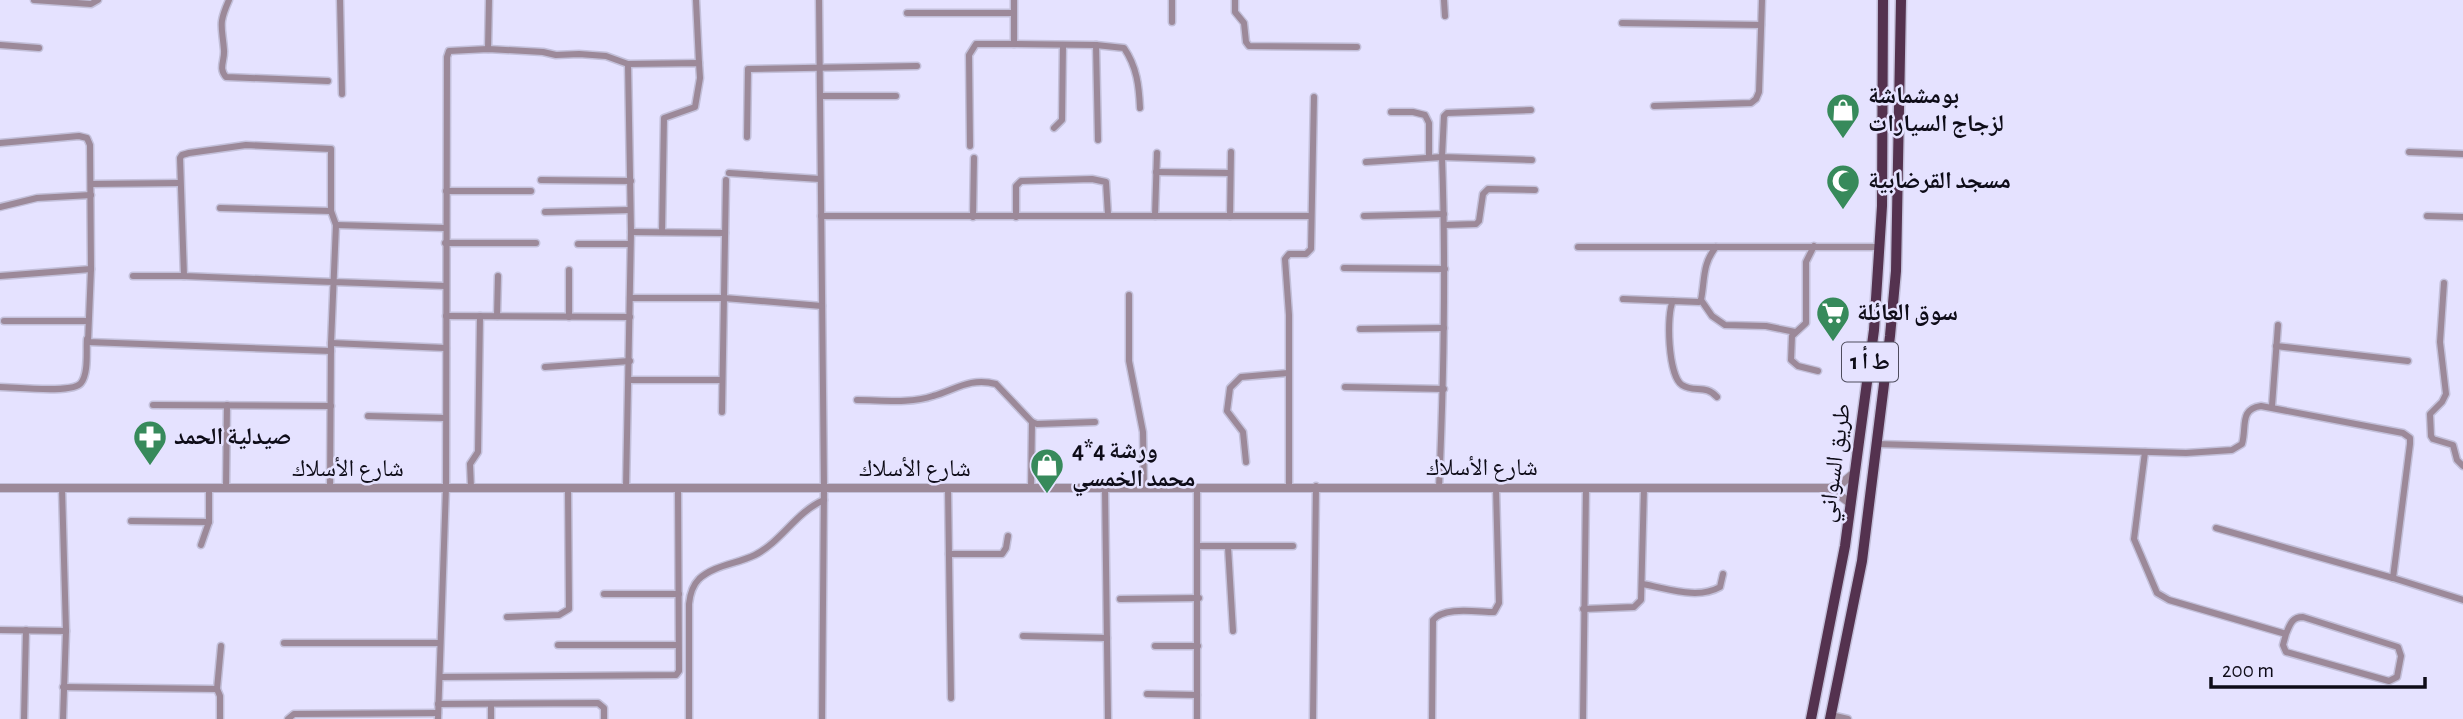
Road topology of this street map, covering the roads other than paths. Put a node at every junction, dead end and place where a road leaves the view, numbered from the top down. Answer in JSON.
{"nodes":[{"id":1,"x":34,"y":0,"type":"edge"},
{"id":2,"x":98,"y":0,"type":"edge"},
{"id":3,"x":229,"y":0,"type":"edge"},
{"id":4,"x":340,"y":0,"type":"edge"},
{"id":5,"x":489,"y":0,"type":"edge"},
{"id":6,"x":696,"y":0,"type":"edge"},
{"id":7,"x":819,"y":0,"type":"edge"},
{"id":8,"x":1014,"y":0,"type":"edge"},
{"id":9,"x":1172,"y":0,"type":"edge"},
{"id":10,"x":1235,"y":0,"type":"edge"},
{"id":11,"x":1444,"y":0,"type":"edge"},
{"id":12,"x":1762,"y":0,"type":"edge"},
{"id":13,"x":1883,"y":0,"type":"edge"},
{"id":14,"x":1901,"y":0,"type":"edge"},
{"id":15,"x":907,"y":13,"type":"dead end"},
{"id":16,"x":1013,"y":13,"type":"junction"},
{"id":17,"x":1444,"y":16,"type":"dead end"},
{"id":18,"x":1172,"y":22,"type":"dead end"},
{"id":19,"x":1622,"y":23,"type":"dead end"},
{"id":20,"x":1761,"y":24,"type":"junction"},
{"id":21,"x":1014,"y":44,"type":"junction"},
{"id":22,"x":0,"y":45,"type":"edge"},
{"id":23,"x":1063,"y":45,"type":"junction"},
{"id":24,"x":1096,"y":45,"type":"junction"},
{"id":25,"x":1357,"y":47,"type":"dead end"},
{"id":26,"x":39,"y":48,"type":"dead end"},
{"id":27,"x":488,"y":49,"type":"junction"},
{"id":28,"x":699,"y":63,"type":"junction"},
{"id":29,"x":628,"y":64,"type":"junction"},
{"id":30,"x":917,"y":66,"type":"dead end"},
{"id":31,"x":821,"y":67,"type":"junction"},
{"id":32,"x":328,"y":81,"type":"dead end"},
{"id":33,"x":342,"y":94,"type":"dead end"},
{"id":34,"x":821,"y":96,"type":"junction"},
{"id":35,"x":896,"y":96,"type":"dead end"},
{"id":36,"x":1314,"y":97,"type":"dead end"},
{"id":37,"x":1654,"y":106,"type":"dead end"},
{"id":38,"x":1140,"y":108,"type":"dead end"},
{"id":39,"x":1531,"y":110,"type":"dead end"},
{"id":40,"x":1391,"y":112,"type":"dead end"},
{"id":41,"x":1054,"y":128,"type":"dead end"},
{"id":42,"x":747,"y":137,"type":"dead end"},
{"id":43,"x":1098,"y":140,"type":"dead end"},
{"id":44,"x":0,"y":143,"type":"edge"},
{"id":45,"x":970,"y":146,"type":"dead end"},
{"id":46,"x":1231,"y":152,"type":"dead end"},
{"id":47,"x":2409,"y":152,"type":"dead end"},
{"id":48,"x":1157,"y":153,"type":"dead end"},
{"id":49,"x":2463,"y":154,"type":"edge"},
{"id":50,"x":1429,"y":156,"type":"junction"},
{"id":51,"x":1442,"y":157,"type":"junction"},
{"id":52,"x":974,"y":158,"type":"dead end"},
{"id":53,"x":1532,"y":160,"type":"dead end"},
{"id":54,"x":1366,"y":162,"type":"dead end"},
{"id":55,"x":1156,"y":172,"type":"junction"},
{"id":56,"x":1230,"y":173,"type":"junction"},
{"id":57,"x":820,"y":179,"type":"junction"},
{"id":58,"x":541,"y":180,"type":"dead end"},
{"id":59,"x":631,"y":181,"type":"junction"},
{"id":60,"x":179,"y":183,"type":"junction"},
{"id":61,"x":91,"y":184,"type":"junction"},
{"id":62,"x":1535,"y":190,"type":"dead end"},
{"id":63,"x":446,"y":191,"type":"junction"},
{"id":64,"x":531,"y":191,"type":"dead end"},
{"id":65,"x":92,"y":195,"type":"junction"},
{"id":66,"x":0,"y":207,"type":"edge"},
{"id":67,"x":220,"y":208,"type":"dead end"},
{"id":68,"x":630,"y":210,"type":"junction"},
{"id":69,"x":331,"y":211,"type":"junction"},
{"id":70,"x":545,"y":212,"type":"dead end"},
{"id":71,"x":1444,"y":214,"type":"junction"},
{"id":72,"x":1108,"y":215,"type":"junction"},
{"id":73,"x":821,"y":216,"type":"junction"},
{"id":74,"x":1155,"y":216,"type":"junction"},
{"id":75,"x":1230,"y":216,"type":"junction"},
{"id":76,"x":1311,"y":216,"type":"junction"},
{"id":77,"x":1364,"y":216,"type":"dead end"},
{"id":78,"x":2427,"y":216,"type":"dead end"},
{"id":79,"x":973,"y":217,"type":"junction"},
{"id":80,"x":1016,"y":217,"type":"junction"},
{"id":81,"x":2463,"y":217,"type":"edge"},
{"id":82,"x":336,"y":225,"type":"junction"},
{"id":83,"x":1444,"y":225,"type":"junction"},
{"id":84,"x":445,"y":228,"type":"junction"},
{"id":85,"x":631,"y":232,"type":"junction"},
{"id":86,"x":662,"y":232,"type":"junction"},
{"id":87,"x":725,"y":233,"type":"junction"},
{"id":88,"x":445,"y":243,"type":"junction"},
{"id":89,"x":536,"y":243,"type":"dead end"},
{"id":90,"x":578,"y":244,"type":"dead end"},
{"id":91,"x":629,"y":244,"type":"junction"},
{"id":92,"x":1814,"y":246,"type":"junction"},
{"id":93,"x":1578,"y":247,"type":"dead end"},
{"id":94,"x":1716,"y":247,"type":"junction"},
{"id":95,"x":1879,"y":247,"type":"junction"},
{"id":96,"x":1344,"y":268,"type":"dead end"},
{"id":97,"x":91,"y":269,"type":"junction"},
{"id":98,"x":1445,"y":269,"type":"junction"},
{"id":99,"x":569,"y":270,"type":"dead end"},
{"id":100,"x":0,"y":276,"type":"edge"},
{"id":101,"x":133,"y":276,"type":"dead end"},
{"id":102,"x":184,"y":276,"type":"junction"},
{"id":103,"x":498,"y":276,"type":"dead end"},
{"id":104,"x":335,"y":282,"type":"junction"},
{"id":105,"x":2444,"y":283,"type":"dead end"},
{"id":106,"x":446,"y":286,"type":"junction"},
{"id":107,"x":1129,"y":295,"type":"dead end"},
{"id":108,"x":630,"y":298,"type":"junction"},
{"id":109,"x":724,"y":298,"type":"junction"},
{"id":110,"x":1623,"y":299,"type":"dead end"},
{"id":111,"x":1701,"y":300,"type":"junction"},
{"id":112,"x":1673,"y":301,"type":"junction"},
{"id":113,"x":822,"y":306,"type":"junction"},
{"id":114,"x":446,"y":316,"type":"junction"},
{"id":115,"x":480,"y":316,"type":"junction"},
{"id":116,"x":497,"y":316,"type":"junction"},
{"id":117,"x":569,"y":317,"type":"junction"},
{"id":118,"x":630,"y":317,"type":"junction"},
{"id":119,"x":4,"y":321,"type":"dead end"},
{"id":120,"x":88,"y":321,"type":"junction"},
{"id":121,"x":2278,"y":325,"type":"dead end"},
{"id":122,"x":1444,"y":328,"type":"junction"},
{"id":123,"x":1360,"y":329,"type":"dead end"},
{"id":124,"x":1795,"y":332,"type":"junction"},
{"id":125,"x":87,"y":337,"type":"junction"},
{"id":126,"x":2276,"y":346,"type":"junction"},
{"id":127,"x":331,"y":347,"type":"junction"},
{"id":128,"x":446,"y":348,"type":"junction"},
{"id":129,"x":630,"y":361,"type":"junction"},
{"id":130,"x":2408,"y":361,"type":"dead end"},
{"id":131,"x":545,"y":367,"type":"dead end"},
{"id":132,"x":1818,"y":371,"type":"dead end"},
{"id":133,"x":1289,"y":373,"type":"junction"},
{"id":134,"x":629,"y":380,"type":"junction"},
{"id":135,"x":722,"y":380,"type":"junction"},
{"id":136,"x":0,"y":387,"type":"edge"},
{"id":137,"x":1345,"y":387,"type":"dead end"},
{"id":138,"x":1444,"y":389,"type":"junction"},
{"id":139,"x":1717,"y":397,"type":"dead end"},
{"id":140,"x":857,"y":400,"type":"dead end"},
{"id":141,"x":153,"y":405,"type":"dead end"},
{"id":142,"x":227,"y":405,"type":"junction"},
{"id":143,"x":331,"y":406,"type":"junction"},
{"id":144,"x":2272,"y":406,"type":"junction"},
{"id":145,"x":722,"y":412,"type":"dead end"},
{"id":146,"x":368,"y":416,"type":"dead end"},
{"id":147,"x":445,"y":418,"type":"junction"},
{"id":148,"x":1031,"y":422,"type":"junction"},
{"id":149,"x":1095,"y":422,"type":"dead end"},
{"id":150,"x":1877,"y":444,"type":"junction"},
{"id":151,"x":2145,"y":452,"type":"junction"},
{"id":152,"x":1246,"y":462,"type":"dead end"},
{"id":153,"x":2463,"y":466,"type":"edge"},
{"id":154,"x":1855,"y":472,"type":"junction"},
{"id":155,"x":1316,"y":486,"type":"junction"},
{"id":156,"x":446,"y":487,"type":"junction"},
{"id":157,"x":1289,"y":487,"type":"junction"},
{"id":158,"x":0,"y":488,"type":"edge"},
{"id":159,"x":62,"y":488,"type":"junction"},
{"id":160,"x":209,"y":488,"type":"junction"},
{"id":161,"x":226,"y":488,"type":"junction"},
{"id":162,"x":330,"y":488,"type":"junction"},
{"id":163,"x":471,"y":488,"type":"junction"},
{"id":164,"x":568,"y":488,"type":"junction"},
{"id":165,"x":626,"y":488,"type":"junction"},
{"id":166,"x":678,"y":488,"type":"junction"},
{"id":167,"x":824,"y":488,"type":"junction"},
{"id":168,"x":948,"y":488,"type":"junction"},
{"id":169,"x":1031,"y":488,"type":"junction"},
{"id":170,"x":1105,"y":488,"type":"junction"},
{"id":171,"x":1144,"y":488,"type":"junction"},
{"id":172,"x":1439,"y":488,"type":"junction"},
{"id":173,"x":1496,"y":488,"type":"junction"},
{"id":174,"x":1586,"y":488,"type":"junction"},
{"id":175,"x":1644,"y":488,"type":"junction"},
{"id":176,"x":1830,"y":488,"type":"junction"},
{"id":177,"x":1197,"y":489,"type":"junction"},
{"id":178,"x":824,"y":500,"type":"junction"},
{"id":179,"x":1851,"y":504,"type":"junction"},
{"id":180,"x":131,"y":521,"type":"dead end"},
{"id":181,"x":209,"y":522,"type":"junction"},
{"id":182,"x":2216,"y":527,"type":"dead end"},
{"id":183,"x":1008,"y":536,"type":"dead end"},
{"id":184,"x":201,"y":545,"type":"dead end"},
{"id":185,"x":1198,"y":546,"type":"junction"},
{"id":186,"x":1293,"y":546,"type":"dead end"},
{"id":187,"x":1228,"y":547,"type":"junction"},
{"id":188,"x":949,"y":554,"type":"junction"},
{"id":189,"x":1723,"y":574,"type":"dead end"},
{"id":190,"x":2393,"y":578,"type":"junction"},
{"id":191,"x":1642,"y":584,"type":"junction"},
{"id":192,"x":604,"y":594,"type":"dead end"},
{"id":193,"x":679,"y":594,"type":"junction"},
{"id":194,"x":1199,"y":598,"type":"junction"},
{"id":195,"x":1120,"y":599,"type":"dead end"},
{"id":196,"x":2463,"y":600,"type":"edge"},
{"id":197,"x":1583,"y":609,"type":"junction"},
{"id":198,"x":507,"y":617,"type":"dead end"},
{"id":199,"x":0,"y":630,"type":"edge"},
{"id":200,"x":26,"y":630,"type":"junction"},
{"id":201,"x":66,"y":631,"type":"junction"},
{"id":202,"x":1233,"y":631,"type":"dead end"},
{"id":203,"x":2286,"y":634,"type":"junction"},
{"id":204,"x":1023,"y":636,"type":"dead end"},
{"id":205,"x":1107,"y":638,"type":"junction"},
{"id":206,"x":284,"y":643,"type":"dead end"},
{"id":207,"x":440,"y":643,"type":"junction"},
{"id":208,"x":678,"y":645,"type":"junction"},
{"id":209,"x":221,"y":646,"type":"dead end"},
{"id":210,"x":558,"y":646,"type":"dead end"},
{"id":211,"x":1155,"y":646,"type":"dead end"},
{"id":212,"x":1198,"y":646,"type":"junction"},
{"id":213,"x":441,"y":677,"type":"junction"},
{"id":214,"x":63,"y":687,"type":"junction"},
{"id":215,"x":217,"y":689,"type":"junction"},
{"id":216,"x":1147,"y":694,"type":"dead end"},
{"id":217,"x":1197,"y":695,"type":"junction"},
{"id":218,"x":951,"y":698,"type":"dead end"},
{"id":219,"x":438,"y":704,"type":"junction"},
{"id":220,"x":491,"y":704,"type":"junction"},
{"id":221,"x":438,"y":716,"type":"edge"},
{"id":222,"x":1830,"y":717,"type":"edge"},
{"id":223,"x":24,"y":719,"type":"edge"},
{"id":224,"x":63,"y":719,"type":"edge"},
{"id":225,"x":220,"y":719,"type":"edge"},
{"id":226,"x":288,"y":719,"type":"edge"},
{"id":227,"x":491,"y":719,"type":"edge"},
{"id":228,"x":604,"y":719,"type":"edge"},
{"id":229,"x":689,"y":719,"type":"edge"},
{"id":230,"x":822,"y":719,"type":"edge"},
{"id":231,"x":1108,"y":719,"type":"edge"},
{"id":232,"x":1198,"y":719,"type":"edge"},
{"id":233,"x":1313,"y":719,"type":"edge"},
{"id":234,"x":1432,"y":719,"type":"edge"},
{"id":235,"x":1583,"y":719,"type":"edge"},
{"id":236,"x":1811,"y":719,"type":"edge"},
{"id":237,"x":1848,"y":719,"type":"edge"}],
"edges":[{"from":1,"to":2,"type":"street"},
{"from":3,"to":32,"type":"street"},
{"from":4,"to":33,"type":"street"},
{"from":5,"to":27,"type":"street"},
{"from":6,"to":28,"type":"street"},
{"from":7,"to":31,"type":"street"},
{"from":8,"to":16,"type":"street"},
{"from":9,"to":18,"type":"street"},
{"from":10,"to":25,"type":"street"},
{"from":11,"to":17,"type":"street"},
{"from":12,"to":20,"type":"street"},
{"from":13,"to":95,"type":"highway","name":"طريق السواني","number":"ط أ 1"},
{"from":14,"to":150,"type":"highway","name":"طريق السواني","number":"ط أ 1"},
{"from":15,"to":16,"type":"street"},
{"from":16,"to":21,"type":"street"},
{"from":19,"to":20,"type":"street"},
{"from":20,"to":37,"type":"street"},
{"from":21,"to":23,"type":"street"},
{"from":21,"to":45,"type":"street"},
{"from":22,"to":26,"type":"street"},
{"from":23,"to":24,"type":"street"},
{"from":23,"to":41,"type":"street"},
{"from":24,"to":38,"type":"street"},
{"from":24,"to":43,"type":"street"},
{"from":27,"to":29,"type":"street"},
{"from":27,"to":63,"type":"street"},
{"from":28,"to":29,"type":"street"},
{"from":28,"to":86,"type":"street"},
{"from":29,"to":59,"type":"street"},
{"from":30,"to":31,"type":"street"},
{"from":31,"to":34,"type":"street"},
{"from":31,"to":42,"type":"street"},
{"from":34,"to":35,"type":"street"},
{"from":34,"to":57,"type":"street"},
{"from":36,"to":76,"type":"street"},
{"from":39,"to":51,"type":"street"},
{"from":40,"to":50,"type":"street"},
{"from":44,"to":61,"type":"street"},
{"from":46,"to":56,"type":"street"},
{"from":47,"to":49,"type":"street"},
{"from":48,"to":55,"type":"street"},
{"from":50,"to":51,"type":"street"},
{"from":50,"to":54,"type":"street"},
{"from":51,"to":53,"type":"street"},
{"from":51,"to":71,"type":"street"},
{"from":52,"to":79,"type":"street"},
{"from":55,"to":56,"type":"street"},
{"from":55,"to":74,"type":"street"},
{"from":56,"to":75,"type":"street"},
{"from":57,"to":73,"type":"street"},
{"from":57,"to":87,"type":"street"},
{"from":58,"to":59,"type":"street"},
{"from":59,"to":68,"type":"street"},
{"from":60,"to":61,"type":"street"},
{"from":60,"to":69,"type":"street"},
{"from":60,"to":102,"type":"street"},
{"from":61,"to":65,"type":"street"},
{"from":62,"to":83,"type":"street"},
{"from":63,"to":64,"type":"street"},
{"from":63,"to":84,"type":"street"},
{"from":65,"to":66,"type":"street"},
{"from":65,"to":97,"type":"street"},
{"from":67,"to":69,"type":"street"},
{"from":68,"to":70,"type":"street"},
{"from":68,"to":85,"type":"street"},
{"from":69,"to":82,"type":"street"},
{"from":71,"to":77,"type":"street"},
{"from":71,"to":83,"type":"street"},
{"from":72,"to":74,"type":"street"},
{"from":72,"to":80,"type":"street"},
{"from":72,"to":80,"type":"street"},
{"from":73,"to":79,"type":"street"},
{"from":73,"to":113,"type":"street"},
{"from":74,"to":75,"type":"street"},
{"from":75,"to":76,"type":"street"},
{"from":76,"to":133,"type":"street"},
{"from":78,"to":81,"type":"street"},
{"from":79,"to":80,"type":"street"},
{"from":82,"to":84,"type":"street"},
{"from":82,"to":104,"type":"street"},
{"from":83,"to":98,"type":"street"},
{"from":84,"to":88,"type":"street"},
{"from":85,"to":86,"type":"street"},
{"from":85,"to":91,"type":"street"},
{"from":86,"to":87,"type":"street"},
{"from":87,"to":109,"type":"street"},
{"from":88,"to":89,"type":"street"},
{"from":88,"to":106,"type":"street"},
{"from":90,"to":91,"type":"street"},
{"from":91,"to":108,"type":"street"},
{"from":92,"to":94,"type":"street"},
{"from":92,"to":95,"type":"street"},
{"from":92,"to":124,"type":"street"},
{"from":93,"to":94,"type":"street"},
{"from":94,"to":111,"type":"street"},
{"from":95,"to":154,"type":"highway","name":"طريق السواني","number":"ط أ 1"},
{"from":96,"to":98,"type":"street"},
{"from":97,"to":100,"type":"street"},
{"from":97,"to":120,"type":"street"},
{"from":98,"to":122,"type":"street"},
{"from":99,"to":117,"type":"street"},
{"from":101,"to":102,"type":"street"},
{"from":102,"to":104,"type":"street"},
{"from":103,"to":116,"type":"street"},
{"from":104,"to":106,"type":"street"},
{"from":104,"to":127,"type":"street"},
{"from":105,"to":153,"type":"street"},
{"from":106,"to":114,"type":"street"},
{"from":107,"to":171,"type":"street"},
{"from":108,"to":109,"type":"street"},
{"from":108,"to":118,"type":"street"},
{"from":109,"to":113,"type":"street"},
{"from":109,"to":135,"type":"street"},
{"from":110,"to":112,"type":"street"},
{"from":111,"to":112,"type":"street"},
{"from":111,"to":124,"type":"street"},
{"from":112,"to":139,"type":"street"},
{"from":113,"to":167,"type":"street"},
{"from":114,"to":115,"type":"street"},
{"from":114,"to":128,"type":"street"},
{"from":115,"to":116,"type":"street"},
{"from":115,"to":163,"type":"street"},
{"from":116,"to":117,"type":"street"},
{"from":117,"to":118,"type":"street"},
{"from":118,"to":129,"type":"street"},
{"from":119,"to":120,"type":"street"},
{"from":120,"to":125,"type":"street"},
{"from":121,"to":126,"type":"street"},
{"from":122,"to":123,"type":"street"},
{"from":122,"to":138,"type":"street"},
{"from":124,"to":132,"type":"street"},
{"from":125,"to":127,"type":"street"},
{"from":125,"to":136,"type":"street"},
{"from":126,"to":130,"type":"street"},
{"from":126,"to":144,"type":"street"},
{"from":127,"to":128,"type":"street"},
{"from":127,"to":143,"type":"street"},
{"from":128,"to":147,"type":"street"},
{"from":129,"to":131,"type":"street"},
{"from":129,"to":134,"type":"street"},
{"from":133,"to":152,"type":"street"},
{"from":133,"to":157,"type":"street"},
{"from":134,"to":135,"type":"street"},
{"from":134,"to":165,"type":"street"},
{"from":135,"to":145,"type":"street"},
{"from":137,"to":138,"type":"street"},
{"from":138,"to":172,"type":"street"},
{"from":140,"to":148,"type":"street"},
{"from":141,"to":142,"type":"street"},
{"from":142,"to":143,"type":"street"},
{"from":142,"to":161,"type":"street"},
{"from":143,"to":162,"type":"street"},
{"from":144,"to":151,"type":"street"},
{"from":144,"to":190,"type":"street"},
{"from":146,"to":147,"type":"street"},
{"from":147,"to":156,"type":"street"},
{"from":148,"to":149,"type":"street"},
{"from":148,"to":169,"type":"street"},
{"from":150,"to":151,"type":"street"},
{"from":150,"to":222,"type":"highway","name":"طريق السواني","number":"ط أ 1"},
{"from":151,"to":203,"type":"street"},
{"from":154,"to":176,"type":"street"},
{"from":154,"to":179,"type":"highway","name":"طريق السواني","number":"ط أ 1"},
{"from":155,"to":157,"type":"street","name":"شارع الأسلاك"},
{"from":155,"to":172,"type":"street","name":"شارع الأسلاك"},
{"from":155,"to":233,"type":"street"},
{"from":156,"to":162,"type":"street","name":"شارع الأسلاك"},
{"from":156,"to":163,"type":"street","name":"شارع الأسلاك"},
{"from":156,"to":207,"type":"street"},
{"from":157,"to":177,"type":"street","name":"شارع الأسلاك"},
{"from":158,"to":159,"type":"street","name":"شارع الأسلاك"},
{"from":159,"to":160,"type":"street","name":"شارع الأسلاك"},
{"from":159,"to":201,"type":"street"},
{"from":160,"to":161,"type":"street","name":"شارع الأسلاك"},
{"from":160,"to":181,"type":"street"},
{"from":161,"to":162,"type":"street","name":"شارع الأسلاك"},
{"from":163,"to":164,"type":"street","name":"شارع الأسلاك"},
{"from":164,"to":165,"type":"street","name":"شارع الأسلاك"},
{"from":164,"to":198,"type":"street"},
{"from":165,"to":166,"type":"street","name":"شارع الأسلاك"},
{"from":166,"to":167,"type":"street","name":"شارع الأسلاك"},
{"from":166,"to":193,"type":"street"},
{"from":167,"to":168,"type":"street","name":"شارع الأسلاك"},
{"from":167,"to":178,"type":"street"},
{"from":168,"to":169,"type":"street","name":"شارع الأسلاك"},
{"from":168,"to":188,"type":"street"},
{"from":169,"to":170,"type":"street","name":"شارع الأسلاك"},
{"from":170,"to":171,"type":"street","name":"شارع الأسلاك"},
{"from":170,"to":205,"type":"street"},
{"from":171,"to":177,"type":"street","name":"شارع الأسلاك"},
{"from":172,"to":173,"type":"street","name":"شارع الأسلاك"},
{"from":173,"to":174,"type":"street","name":"شارع الأسلاك"},
{"from":173,"to":234,"type":"street"},
{"from":174,"to":175,"type":"street","name":"شارع الأسلاك"},
{"from":174,"to":197,"type":"street"},
{"from":175,"to":176,"type":"street","name":"شارع الأسلاك"},
{"from":175,"to":191,"type":"street"},
{"from":176,"to":179,"type":"street"},
{"from":177,"to":185,"type":"street"},
{"from":178,"to":229,"type":"street"},
{"from":178,"to":230,"type":"street"},
{"from":179,"to":236,"type":"highway","name":"طريق السواني","number":"ط أ 1"},
{"from":180,"to":181,"type":"street"},
{"from":181,"to":184,"type":"street"},
{"from":182,"to":190,"type":"street"},
{"from":183,"to":188,"type":"street"},
{"from":185,"to":187,"type":"street"},
{"from":185,"to":194,"type":"street"},
{"from":186,"to":187,"type":"street"},
{"from":187,"to":202,"type":"street"},
{"from":188,"to":218,"type":"street"},
{"from":189,"to":191,"type":"street"},
{"from":190,"to":196,"type":"street"},
{"from":191,"to":197,"type":"street"},
{"from":192,"to":193,"type":"street"},
{"from":193,"to":208,"type":"street"},
{"from":194,"to":195,"type":"street"},
{"from":194,"to":212,"type":"street"},
{"from":197,"to":235,"type":"street"},
{"from":199,"to":200,"type":"street"},
{"from":200,"to":201,"type":"street"},
{"from":200,"to":223,"type":"street"},
{"from":201,"to":214,"type":"street"},
{"from":203,"to":203,"type":"street"},
{"from":204,"to":205,"type":"street"},
{"from":205,"to":231,"type":"street"},
{"from":206,"to":207,"type":"street"},
{"from":207,"to":213,"type":"street"},
{"from":208,"to":210,"type":"street"},
{"from":208,"to":213,"type":"street"},
{"from":209,"to":215,"type":"street"},
{"from":211,"to":212,"type":"street"},
{"from":212,"to":217,"type":"street"},
{"from":213,"to":219,"type":"street"},
{"from":214,"to":215,"type":"street"},
{"from":214,"to":224,"type":"street"},
{"from":215,"to":225,"type":"street"},
{"from":216,"to":217,"type":"street"},
{"from":217,"to":232,"type":"street"},
{"from":219,"to":220,"type":"street"},
{"from":219,"to":221,"type":"street"},
{"from":220,"to":227,"type":"street"},
{"from":220,"to":228,"type":"street"},
{"from":221,"to":226,"type":"street"},
{"from":222,"to":237,"type":"street"}]}
